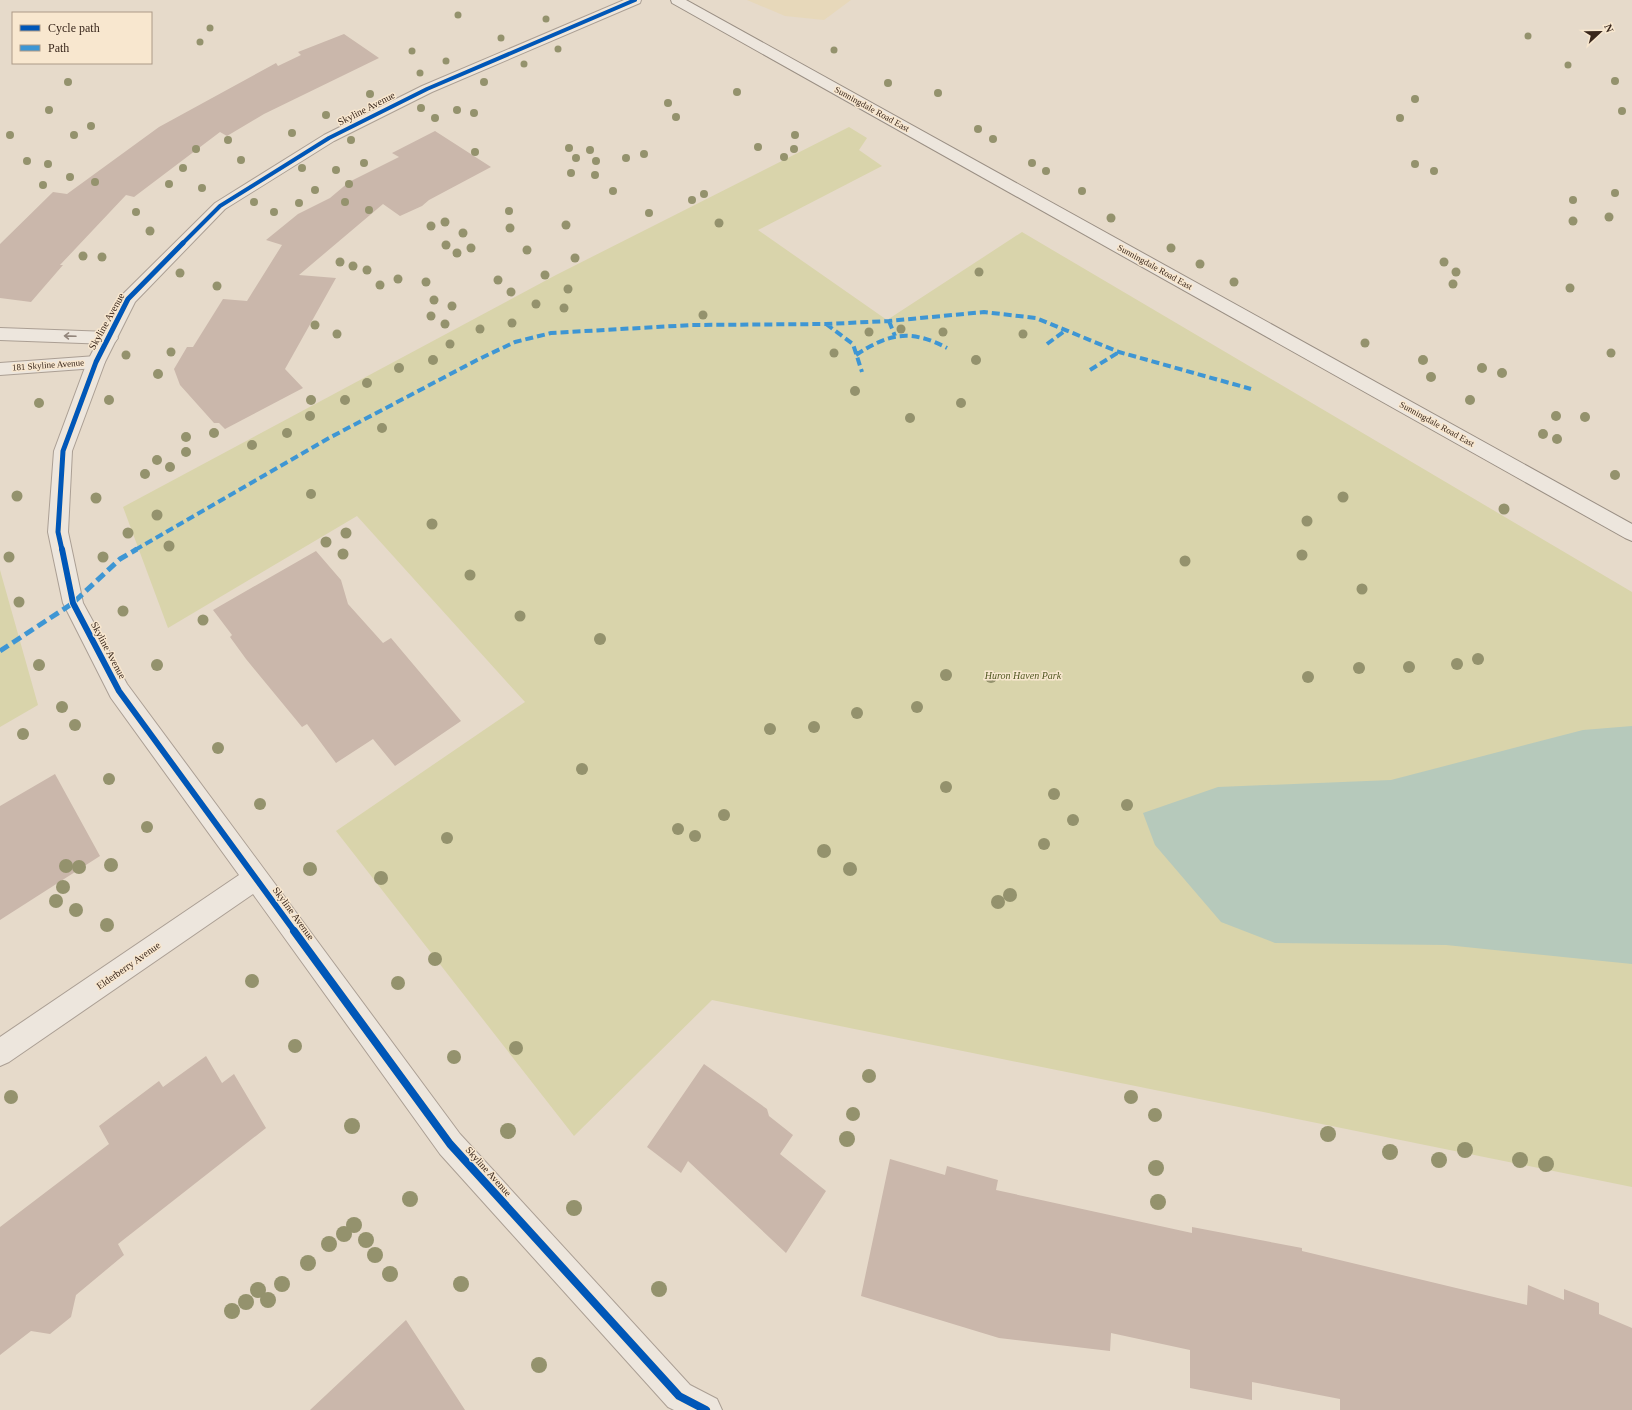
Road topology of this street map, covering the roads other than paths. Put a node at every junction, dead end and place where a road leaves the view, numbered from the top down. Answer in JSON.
{"nodes":[{"id":1,"x":635,"y":0,"type":"edge"},
{"id":2,"x":677,"y":0,"type":"edge"},
{"id":3,"x":0,"y":334,"type":"edge"},
{"id":4,"x":109,"y":338,"type":"junction"},
{"id":5,"x":96,"y":362,"type":"junction"},
{"id":6,"x":0,"y":369,"type":"edge"},
{"id":7,"x":1632,"y":533,"type":"edge"},
{"id":8,"x":256,"y":878,"type":"junction"},
{"id":9,"x":0,"y":1054,"type":"edge"},
{"id":10,"x":706,"y":1410,"type":"edge"}],
"edges":[{"from":1,"to":4,"type":"street","name":"Skyline Avenue"},
{"from":2,"to":7,"type":"street","name":"Sunningdale Road East"},
{"from":4,"to":3,"type":"street","one_way":true},
{"from":4,"to":5,"type":"street","name":"Skyline Avenue"},
{"from":5,"to":6,"type":"street","name":"181 Skyline Avenue"},
{"from":5,"to":8,"type":"street","name":"Skyline Avenue"},
{"from":8,"to":9,"type":"street","name":"Elderberry Avenue"},
{"from":8,"to":10,"type":"street","name":"Skyline Avenue"}]}
